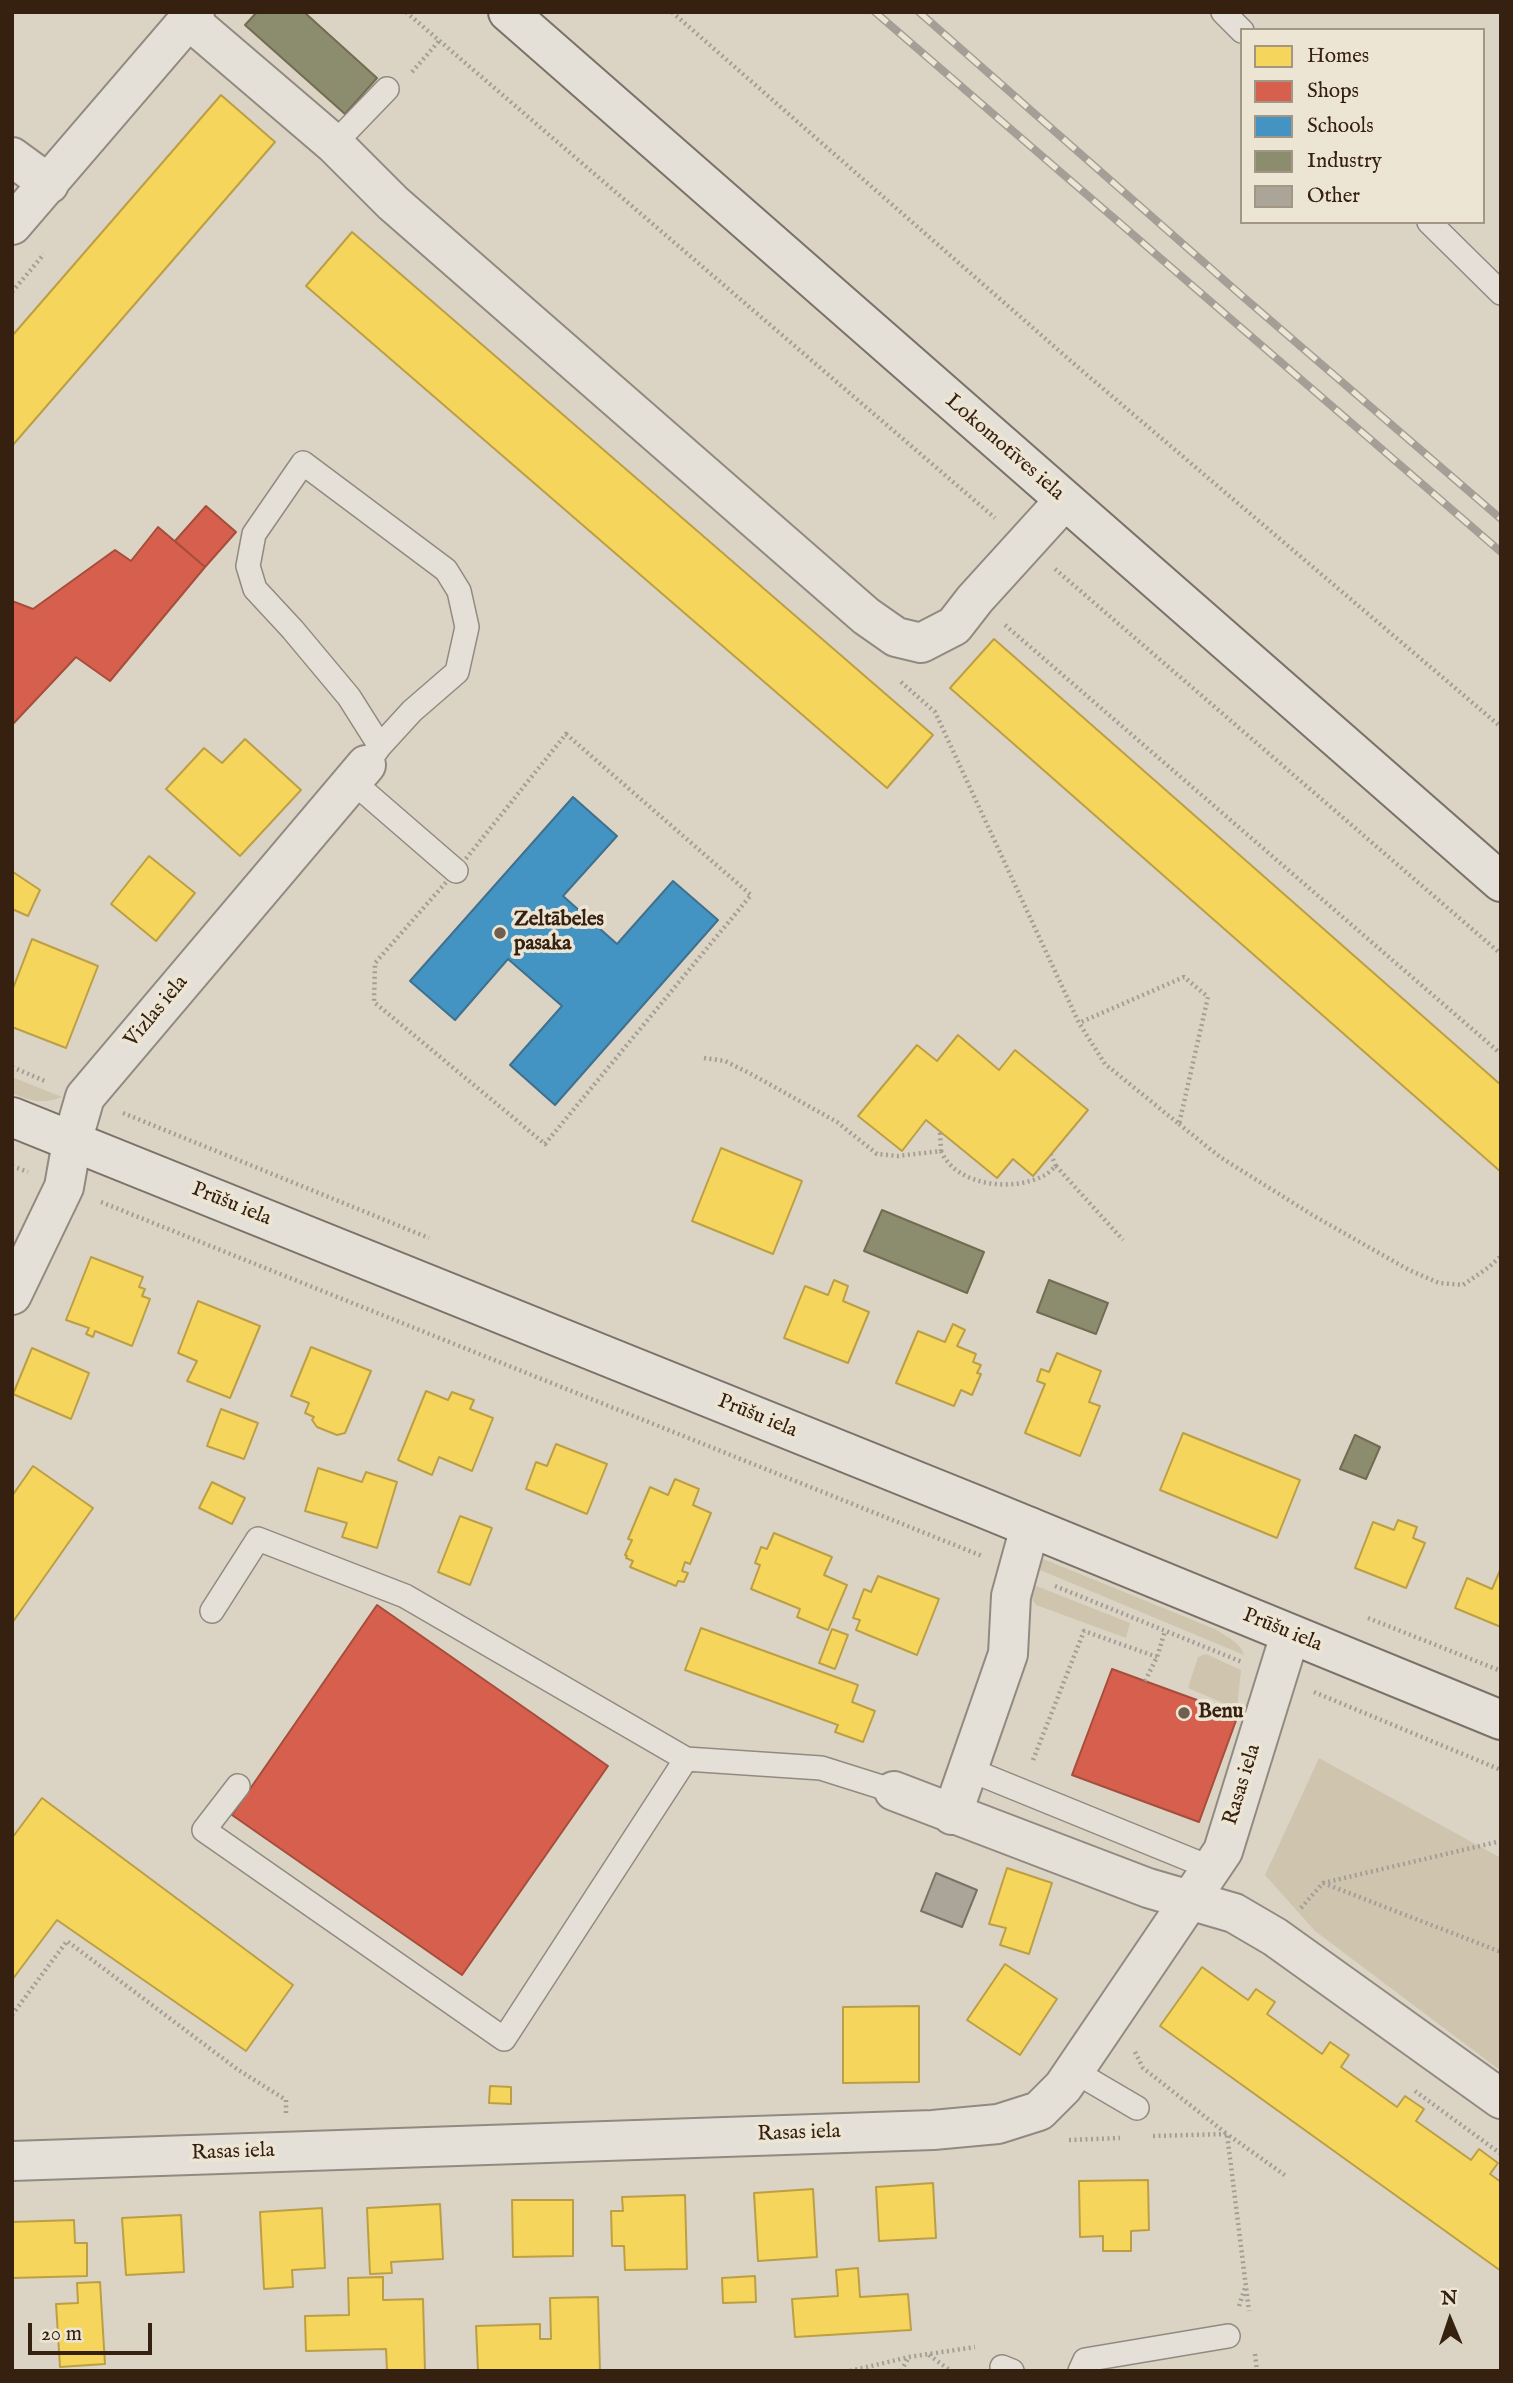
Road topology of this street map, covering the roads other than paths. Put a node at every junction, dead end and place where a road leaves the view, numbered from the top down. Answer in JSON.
{"nodes":[{"id":1,"x":508,"y":12,"type":"edge"},
{"id":2,"x":1223,"y":12,"type":"edge"},
{"id":3,"x":192,"y":16,"type":"edge"},
{"id":4,"x":1240,"y":29,"type":"edge"},
{"id":5,"x":387,"y":89,"type":"dead end"},
{"id":6,"x":334,"y":144,"type":"junction"},
{"id":7,"x":12,"y":157,"type":"edge"},
{"id":8,"x":49,"y":184,"type":"junction"},
{"id":9,"x":1431,"y":224,"type":"edge"},
{"id":10,"x":12,"y":225,"type":"edge"},
{"id":11,"x":1501,"y":293,"type":"edge"},
{"id":12,"x":1064,"y":501,"type":"junction"},
{"id":13,"x":366,"y":764,"type":"junction"},
{"id":14,"x":456,"y":871,"type":"road end"},
{"id":15,"x":1501,"y":883,"type":"edge"},
{"id":16,"x":12,"y":1117,"type":"edge"},
{"id":17,"x":72,"y":1142,"type":"junction"},
{"id":18,"x":12,"y":1296,"type":"edge"},
{"id":19,"x":1030,"y":1527,"type":"junction"},
{"id":20,"x":212,"y":1611,"type":"dead end"},
{"id":21,"x":1290,"y":1635,"type":"junction"},
{"id":22,"x":1501,"y":1720,"type":"edge"},
{"id":23,"x":686,"y":1759,"type":"junction"},
{"id":24,"x":968,"y":1769,"type":"junction"},
{"id":25,"x":238,"y":1786,"type":"dead end"},
{"id":26,"x":894,"y":1791,"type":"joint"},
{"id":27,"x":952,"y":1815,"type":"junction"},
{"id":28,"x":1211,"y":1868,"type":"junction"},
{"id":29,"x":1190,"y":1899,"type":"junction"},
{"id":30,"x":1074,"y":2071,"type":"junction"},
{"id":31,"x":1501,"y":2099,"type":"edge"},
{"id":32,"x":1137,"y":2108,"type":"dead end"},
{"id":33,"x":12,"y":2161,"type":"edge"},
{"id":34,"x":1228,"y":2336,"type":"dead end"},
{"id":35,"x":1080,"y":2371,"type":"edge"}],
"edges":[{"from":1,"to":12,"type":"street","name":"Lokomotīves iela"},
{"from":2,"to":4,"type":"lane"},
{"from":3,"to":6,"type":"street"},
{"from":3,"to":8,"type":"street"},
{"from":5,"to":6,"type":"lane"},
{"from":6,"to":12,"type":"street"},
{"from":7,"to":8,"type":"street"},
{"from":8,"to":10,"type":"street"},
{"from":9,"to":11,"type":"lane"},
{"from":12,"to":15,"type":"street","name":"Lokomotīves iela"},
{"from":13,"to":13,"type":"lane"},
{"from":13,"to":14,"type":"lane"},
{"from":13,"to":17,"type":"street","name":"Vizlas iela"},
{"from":16,"to":17,"type":"street","name":"Prūšu iela"},
{"from":17,"to":18,"type":"street","name":"Vizlas iela"},
{"from":17,"to":19,"type":"street","name":"Prūšu iela"},
{"from":19,"to":21,"type":"street","name":"Prūšu iela"},
{"from":19,"to":24,"type":"street"},
{"from":20,"to":23,"type":"lane"},
{"from":21,"to":22,"type":"street","name":"Prūšu iela"},
{"from":21,"to":28,"type":"street","name":"Rasas iela"},
{"from":23,"to":25,"type":"lane"},
{"from":23,"to":26,"type":"lane"},
{"from":24,"to":27,"type":"street"},
{"from":24,"to":28,"type":"lane"},
{"from":26,"to":27,"type":"street"},
{"from":27,"to":29,"type":"street"},
{"from":28,"to":29,"type":"street","name":"Rasas iela"},
{"from":29,"to":30,"type":"street","name":"Rasas iela"},
{"from":29,"to":31,"type":"street"},
{"from":30,"to":32,"type":"lane"},
{"from":30,"to":33,"type":"street","name":"Rasas iela"},
{"from":34,"to":35,"type":"lane"}]}
